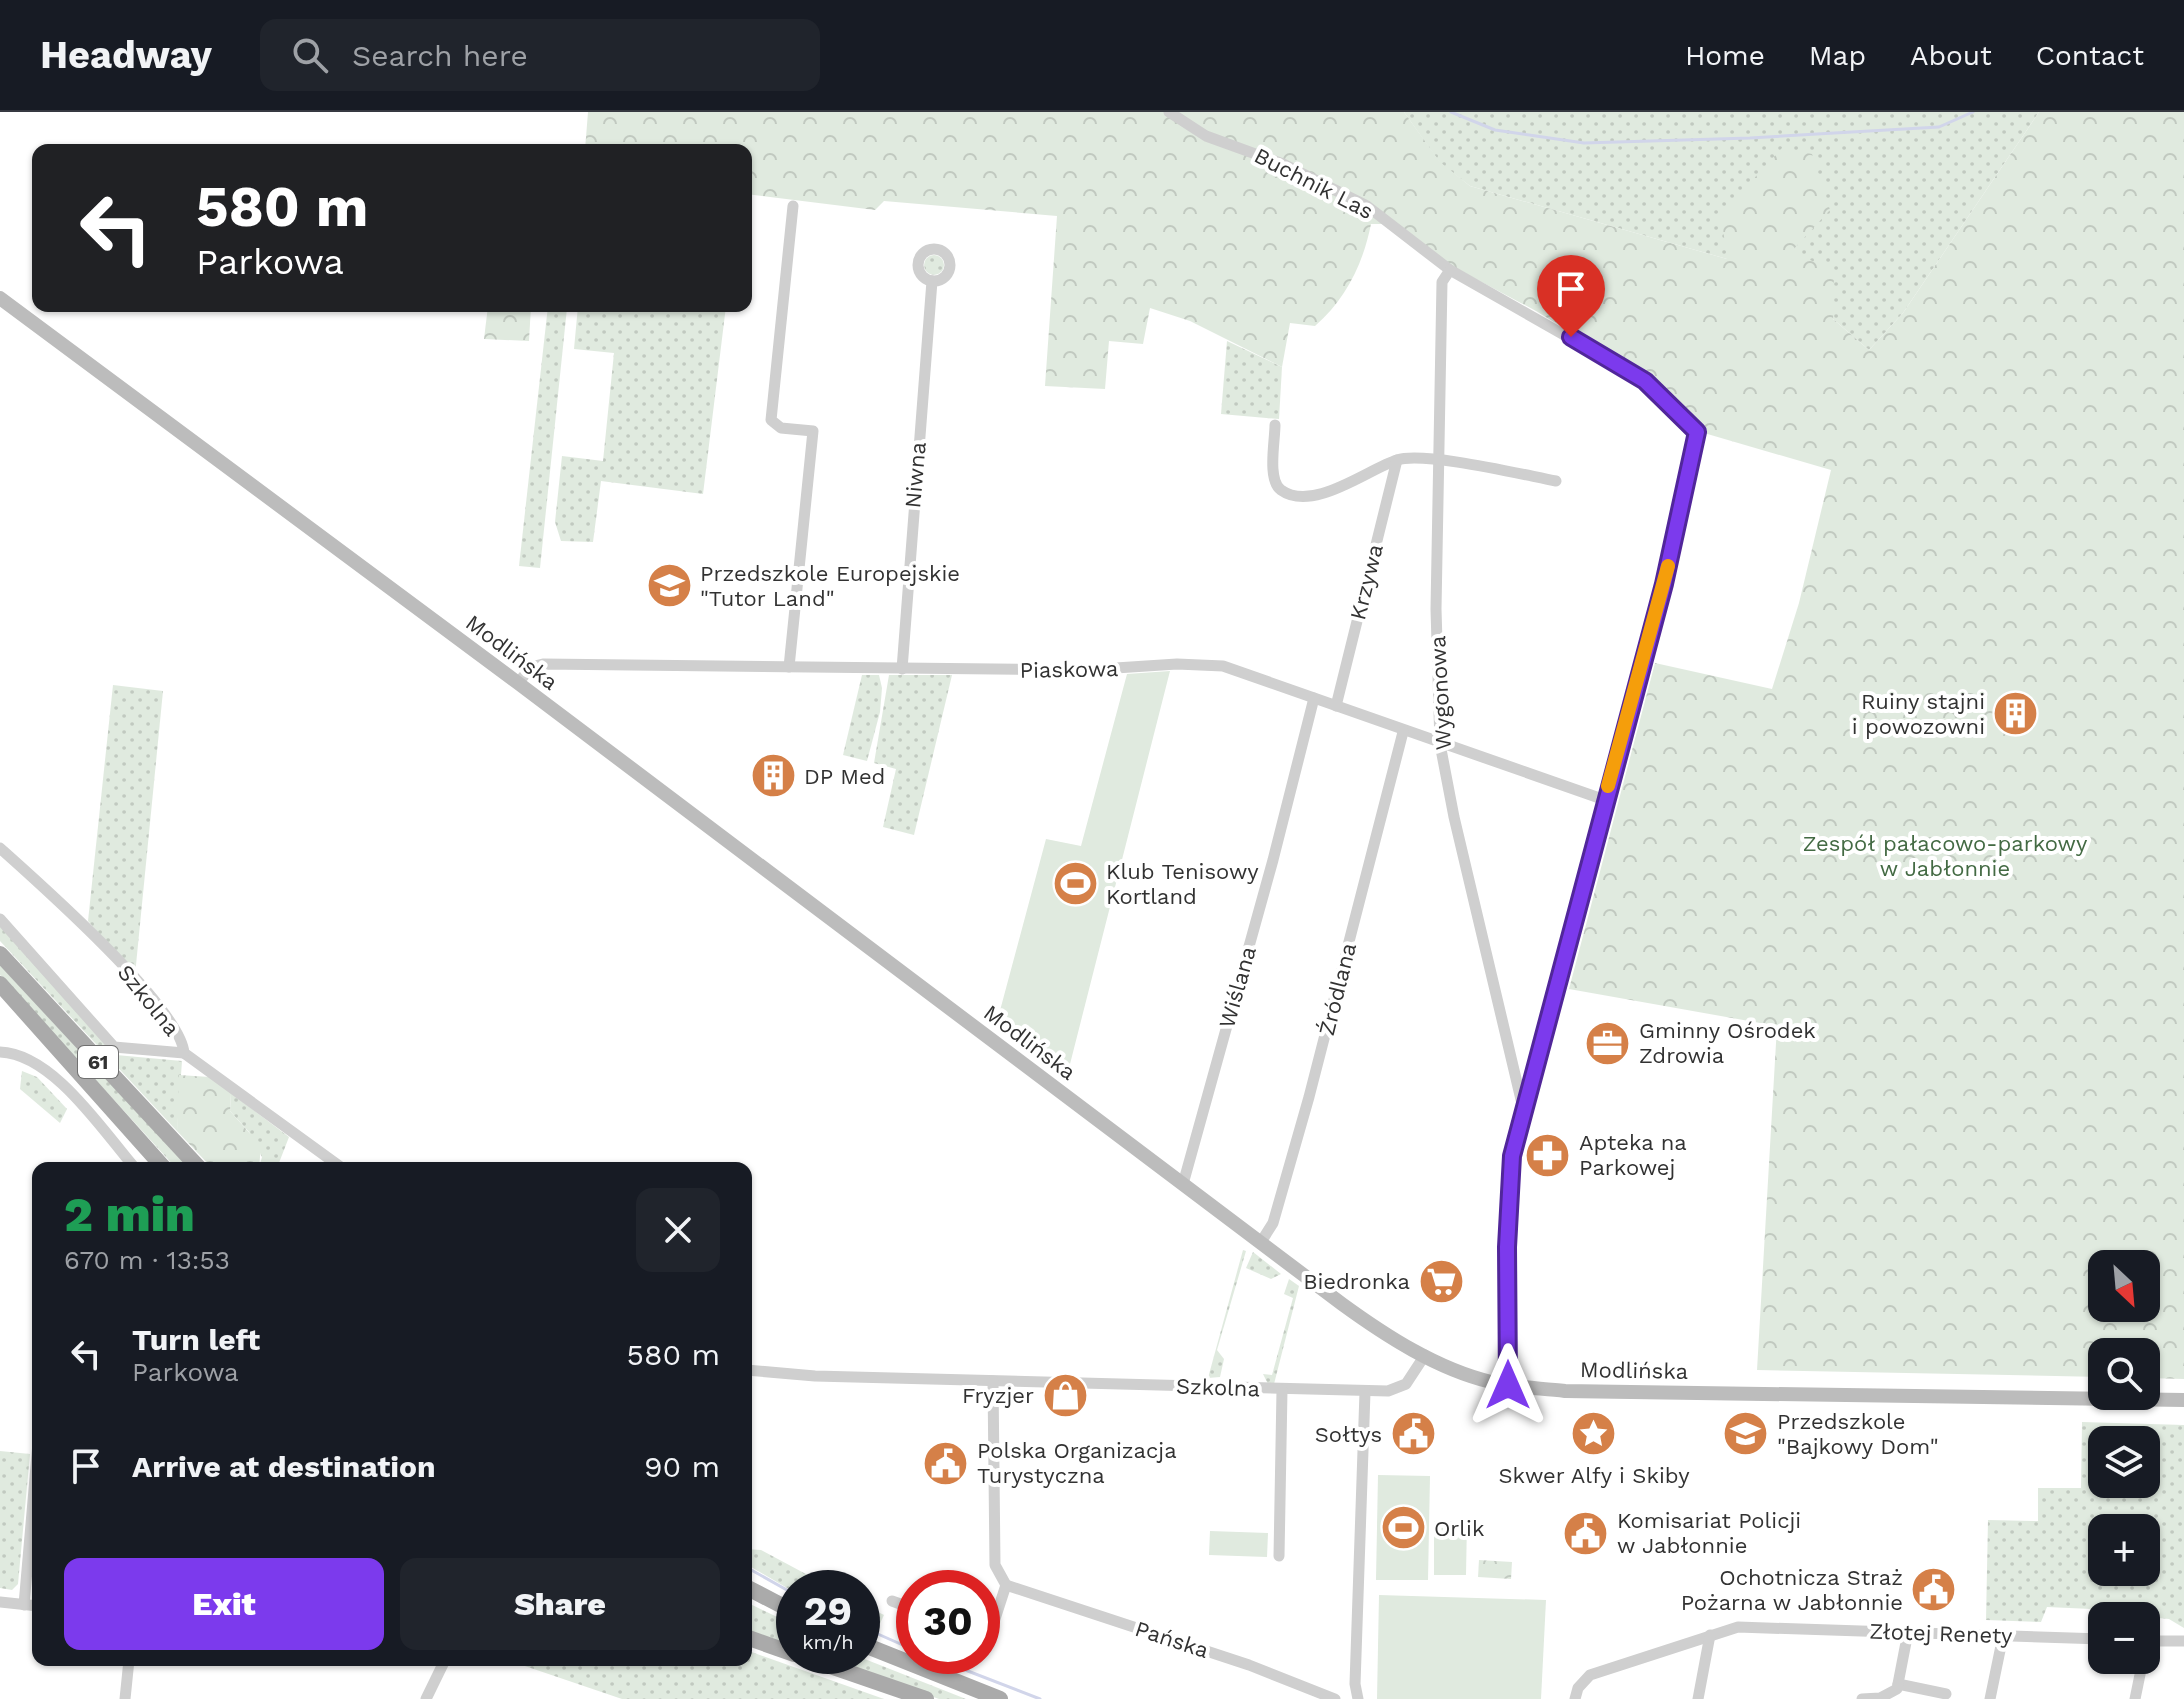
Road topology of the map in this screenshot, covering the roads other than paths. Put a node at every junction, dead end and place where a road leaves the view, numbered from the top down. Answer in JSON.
{"nodes":[{"id":1,"x":1169,"y":112,"type":"edge"},
{"id":2,"x":793,"y":206,"type":"dead end"},
{"id":3,"x":1450,"y":270,"type":"junction"},
{"id":4,"x":932,"y":281,"type":"dead end"},
{"id":5,"x":0,"y":298,"type":"edge"},
{"id":6,"x":1275,"y":425,"type":"dead end"},
{"id":7,"x":1397,"y":460,"type":"junction"},
{"id":8,"x":1441,"y":462,"type":"junction"},
{"id":9,"x":1556,"y":481,"type":"dead end"},
{"id":10,"x":789,"y":667,"type":"junction"},
{"id":11,"x":902,"y":669,"type":"junction"},
{"id":12,"x":518,"y":683,"type":"junction"},
{"id":13,"x":1314,"y":698,"type":"junction"},
{"id":14,"x":1336,"y":706,"type":"junction"},
{"id":15,"x":1403,"y":732,"type":"junction"},
{"id":16,"x":1440,"y":744,"type":"junction"},
{"id":17,"x":1605,"y":800,"type":"junction"},
{"id":18,"x":0,"y":848,"type":"edge"},
{"id":19,"x":0,"y":919,"type":"edge"},
{"id":20,"x":0,"y":954,"type":"edge"},
{"id":21,"x":0,"y":984,"type":"edge"},
{"id":22,"x":0,"y":1052,"type":"edge"},
{"id":23,"x":184,"y":1053,"type":"junction"},
{"id":24,"x":1524,"y":1108,"type":"junction"},
{"id":25,"x":130,"y":1162,"type":"edge"},
{"id":26,"x":159,"y":1162,"type":"edge"},
{"id":27,"x":193,"y":1162,"type":"edge"},
{"id":28,"x":334,"y":1162,"type":"edge"},
{"id":29,"x":1183,"y":1184,"type":"junction"},
{"id":30,"x":1261,"y":1242,"type":"junction"},
{"id":31,"x":1425,"y":1355,"type":"junction"},
{"id":32,"x":752,"y":1371,"type":"edge"},
{"id":33,"x":993,"y":1381,"type":"junction"},
{"id":34,"x":1508,"y":1385,"type":"junction"},
{"id":35,"x":1282,"y":1390,"type":"junction"},
{"id":36,"x":1365,"y":1392,"type":"junction"},
{"id":37,"x":2184,"y":1400,"type":"edge"},
{"id":38,"x":32,"y":1512,"type":"edge"},
{"id":39,"x":1279,"y":1556,"type":"dead end"},
{"id":40,"x":1006,"y":1585,"type":"junction"},
{"id":41,"x":752,"y":1590,"type":"edge"},
{"id":42,"x":892,"y":1601,"type":"dead end"},
{"id":43,"x":0,"y":1602,"type":"edge"},
{"id":44,"x":896,"y":1602,"type":"edge"},
{"id":45,"x":776,"y":1603,"type":"edge"},
{"id":46,"x":1000,"y":1603,"type":"edge"},
{"id":47,"x":24,"y":1605,"type":"junction"},
{"id":48,"x":32,"y":1606,"type":"edge"},
{"id":49,"x":1908,"y":1632,"type":"junction"},
{"id":50,"x":1710,"y":1635,"type":"junction"},
{"id":51,"x":2003,"y":1636,"type":"junction"},
{"id":52,"x":752,"y":1639,"type":"edge"},
{"id":53,"x":2088,"y":1639,"type":"edge"},
{"id":54,"x":2184,"y":1641,"type":"edge"},
{"id":55,"x":2160,"y":1642,"type":"edge"},
{"id":56,"x":776,"y":1648,"type":"edge"},
{"id":57,"x":880,"y":1651,"type":"edge"},
{"id":58,"x":128,"y":1666,"type":"edge"},
{"id":59,"x":442,"y":1666,"type":"edge"},
{"id":60,"x":853,"y":1674,"type":"edge"},
{"id":61,"x":2140,"y":1674,"type":"edge"},
{"id":62,"x":1898,"y":1684,"type":"junction"},
{"id":63,"x":1946,"y":1694,"type":"dead end"},
{"id":64,"x":1354,"y":1698,"type":"edge"},
{"id":65,"x":125,"y":1699,"type":"edge"},
{"id":66,"x":426,"y":1699,"type":"edge"},
{"id":67,"x":926,"y":1699,"type":"edge"},
{"id":68,"x":1000,"y":1699,"type":"edge"},
{"id":69,"x":1335,"y":1699,"type":"edge"},
{"id":70,"x":1575,"y":1699,"type":"edge"},
{"id":71,"x":1698,"y":1699,"type":"edge"},
{"id":72,"x":1862,"y":1699,"type":"edge"},
{"id":73,"x":1990,"y":1699,"type":"edge"},
{"id":74,"x":2135,"y":1699,"type":"edge"}],
"edges":[{"from":1,"to":3,"type":"street","name":"Buchnik Las"},
{"from":2,"to":10,"type":"street"},
{"from":3,"to":8,"type":"street","name":"Wygonowa"},
{"from":3,"to":17,"type":"street","name":"Buchnik Las"},
{"from":4,"to":11,"type":"street","name":"Niwna"},
{"from":5,"to":12,"type":"main road","name":"Modlińska"},
{"from":6,"to":7,"type":"street"},
{"from":7,"to":8,"type":"street"},
{"from":7,"to":14,"type":"street","name":"Krzywa"},
{"from":8,"to":9,"type":"street"},
{"from":8,"to":16,"type":"street","name":"Wygonowa"},
{"from":10,"to":11,"type":"street","name":"Piaskowa"},
{"from":10,"to":12,"type":"street","name":"Piaskowa"},
{"from":11,"to":13,"type":"street","name":"Piaskowa"},
{"from":12,"to":29,"type":"main road","name":"Modlińska"},
{"from":13,"to":14,"type":"street","name":"Piaskowa"},
{"from":13,"to":29,"type":"street","name":"Wiślana"},
{"from":14,"to":15,"type":"street","name":"Piaskowa"},
{"from":15,"to":16,"type":"street","name":"Piaskowa"},
{"from":15,"to":30,"type":"street","name":"Źródlana"},
{"from":16,"to":17,"type":"street","name":"Piaskowa"},
{"from":16,"to":24,"type":"street","name":"Wygonowa"},
{"from":17,"to":24,"type":"street"},
{"from":18,"to":23,"type":"street","name":"Szkolna"},
{"from":19,"to":23,"type":"street"},
{"from":20,"to":27,"type":"main road","number":"61"},
{"from":21,"to":26,"type":"main road","number":"61"},
{"from":22,"to":25,"type":"street"},
{"from":23,"to":28,"type":"street","name":"Szkolna"},
{"from":24,"to":34,"type":"street"},
{"from":29,"to":30,"type":"main road","name":"Modlińska"},
{"from":30,"to":31,"type":"main road","name":"Modlińska"},
{"from":31,"to":34,"type":"main road","name":"Modlińska"},
{"from":31,"to":36,"type":"street","name":"Szkolna"},
{"from":32,"to":33,"type":"street","name":"Szkolna"},
{"from":33,"to":35,"type":"street","name":"Szkolna"},
{"from":33,"to":40,"type":"street"},
{"from":34,"to":37,"type":"main road","name":"Modlińska"},
{"from":35,"to":36,"type":"street","name":"Szkolna"},
{"from":35,"to":39,"type":"street"},
{"from":36,"to":64,"type":"street"},
{"from":38,"to":47,"type":"street"},
{"from":40,"to":46,"type":"street"},
{"from":40,"to":69,"type":"street","name":"Pańska"},
{"from":41,"to":45,"type":"main road"},
{"from":42,"to":44,"type":"street"},
{"from":43,"to":47,"type":"street"},
{"from":47,"to":48,"type":"street"},
{"from":49,"to":50,"type":"street","name":"Złotej Renety"},
{"from":49,"to":51,"type":"street","name":"Złotej Renety"},
{"from":49,"to":62,"type":"street"},
{"from":50,"to":70,"type":"street","name":"Złotej Renety"},
{"from":50,"to":71,"type":"street"},
{"from":51,"to":53,"type":"street","name":"Złotej Renety"},
{"from":51,"to":73,"type":"street"},
{"from":52,"to":56,"type":"main road"},
{"from":54,"to":55,"type":"street"},
{"from":57,"to":68,"type":"main road"},
{"from":58,"to":65,"type":"street"},
{"from":59,"to":66,"type":"street"},
{"from":60,"to":67,"type":"main road"},
{"from":61,"to":74,"type":"street"},
{"from":62,"to":63,"type":"street"},
{"from":62,"to":72,"type":"street"}]}
